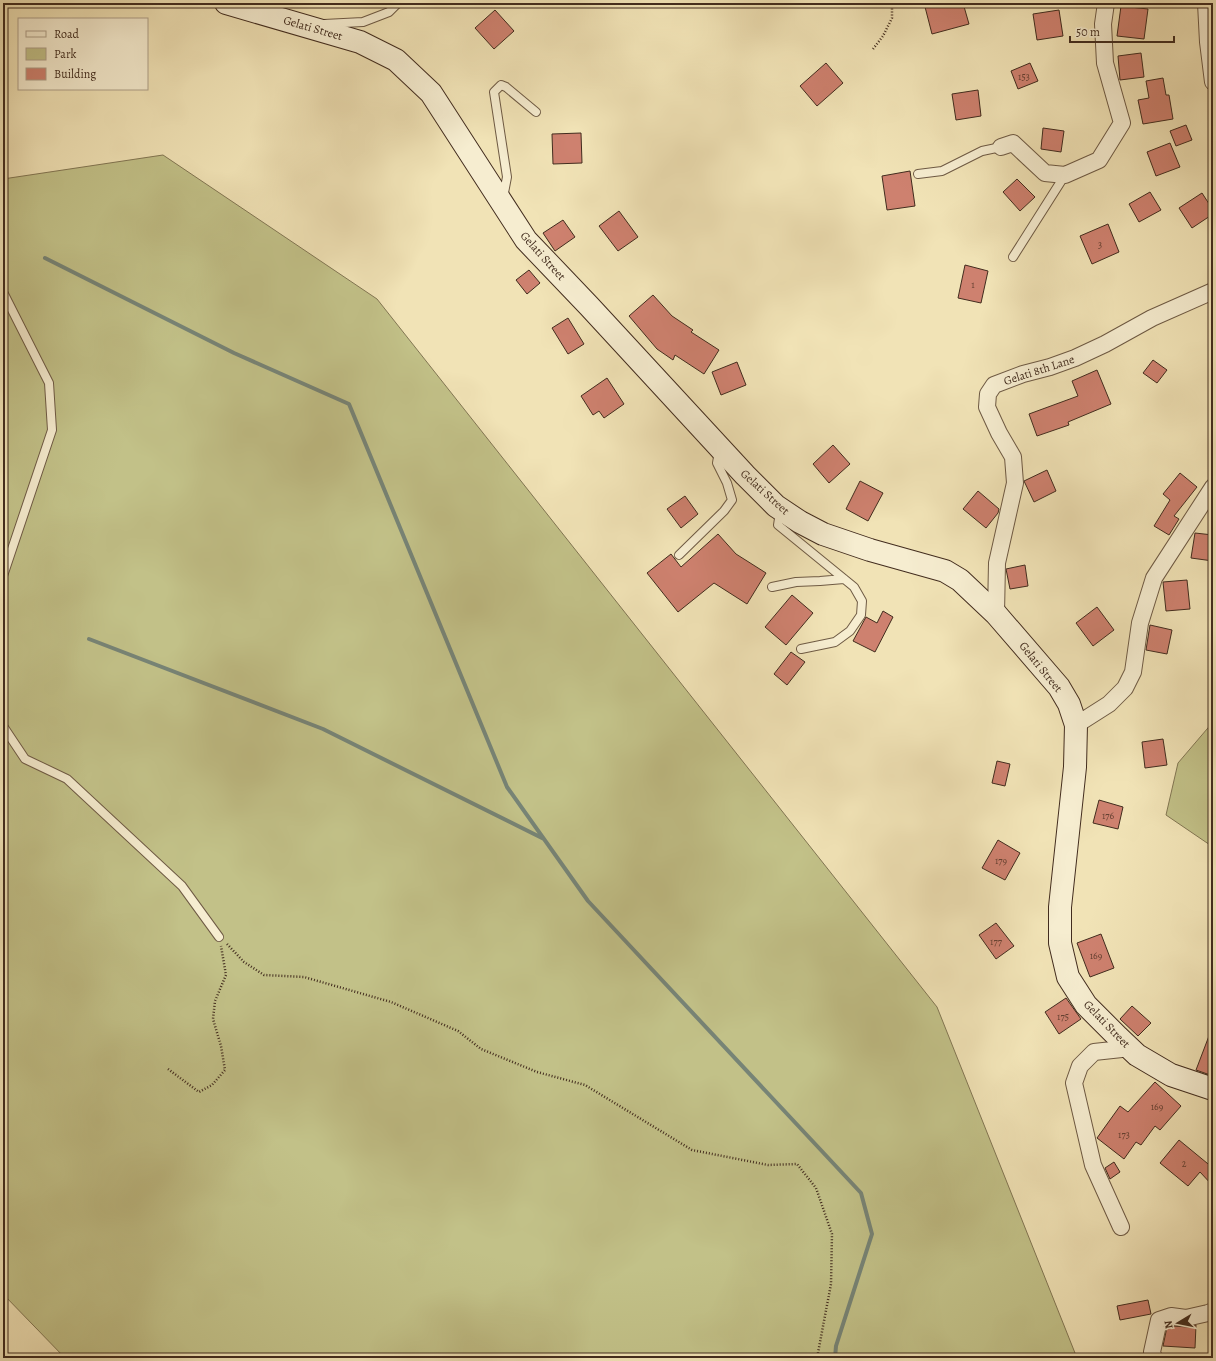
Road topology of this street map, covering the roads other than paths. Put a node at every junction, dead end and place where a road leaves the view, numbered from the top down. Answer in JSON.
{"nodes":[{"id":1,"x":226,"y":3,"type":"edge"},
{"id":2,"x":398,"y":3,"type":"edge"},
{"id":3,"x":1106,"y":3,"type":"edge"},
{"id":4,"x":1206,"y":3,"type":"edge"},
{"id":5,"x":308,"y":27,"type":"junction"},
{"id":6,"x":1213,"y":82,"type":"edge"},
{"id":7,"x":536,"y":112,"type":"dead end"},
{"id":8,"x":1001,"y":147,"type":"joint"},
{"id":9,"x":918,"y":174,"type":"dead end"},
{"id":10,"x":1065,"y":175,"type":"junction"},
{"id":11,"x":502,"y":202,"type":"junction"},
{"id":12,"x":1013,"y":257,"type":"dead end"},
{"id":13,"x":1213,"y":291,"type":"edge"},
{"id":14,"x":3,"y":292,"type":"edge"},
{"id":15,"x":719,"y":448,"type":"junction"},
{"id":16,"x":1213,"y":486,"type":"edge"},
{"id":17,"x":781,"y":509,"type":"junction"},
{"id":18,"x":679,"y":555,"type":"dead end"},
{"id":19,"x":3,"y":576,"type":"edge"},
{"id":20,"x":844,"y":579,"type":"junction"},
{"id":21,"x":772,"y":588,"type":"dead end"},
{"id":22,"x":996,"y":614,"type":"junction"},
{"id":23,"x":801,"y":649,"type":"dead end"},
{"id":24,"x":1076,"y":725,"type":"junction"},
{"id":25,"x":3,"y":726,"type":"edge"},
{"id":26,"x":219,"y":937,"type":"road end"},
{"id":27,"x":1131,"y":1048,"type":"junction"},
{"id":28,"x":1213,"y":1089,"type":"edge"},
{"id":29,"x":1120,"y":1228,"type":"dead end"},
{"id":30,"x":1213,"y":1311,"type":"edge"},
{"id":31,"x":1154,"y":1358,"type":"edge"}],
"edges":[{"from":1,"to":5,"type":"main road","name":"Gelati Street"},
{"from":2,"to":5,"type":"lane"},
{"from":3,"to":10,"type":"street"},
{"from":4,"to":6,"type":"street"},
{"from":5,"to":11,"type":"main road","name":"Gelati Street"},
{"from":7,"to":11,"type":"lane"},
{"from":8,"to":9,"type":"lane"},
{"from":8,"to":10,"type":"street"},
{"from":10,"to":12,"type":"lane"},
{"from":11,"to":15,"type":"main road","name":"Gelati Street"},
{"from":13,"to":22,"type":"street","name":"Gelati 8th Lane"},
{"from":14,"to":19,"type":"lane"},
{"from":15,"to":17,"type":"main road","name":"Gelati Street"},
{"from":15,"to":18,"type":"lane"},
{"from":16,"to":24,"type":"street"},
{"from":17,"to":20,"type":"lane"},
{"from":17,"to":22,"type":"main road","name":"Gelati Street"},
{"from":20,"to":21,"type":"lane"},
{"from":20,"to":23,"type":"lane"},
{"from":22,"to":24,"type":"main road","name":"Gelati Street"},
{"from":24,"to":27,"type":"main road","name":"Gelati Street"},
{"from":25,"to":26,"type":"lane"},
{"from":27,"to":28,"type":"main road","name":"Gelati Street"},
{"from":27,"to":29,"type":"street"},
{"from":30,"to":31,"type":"street"}]}
